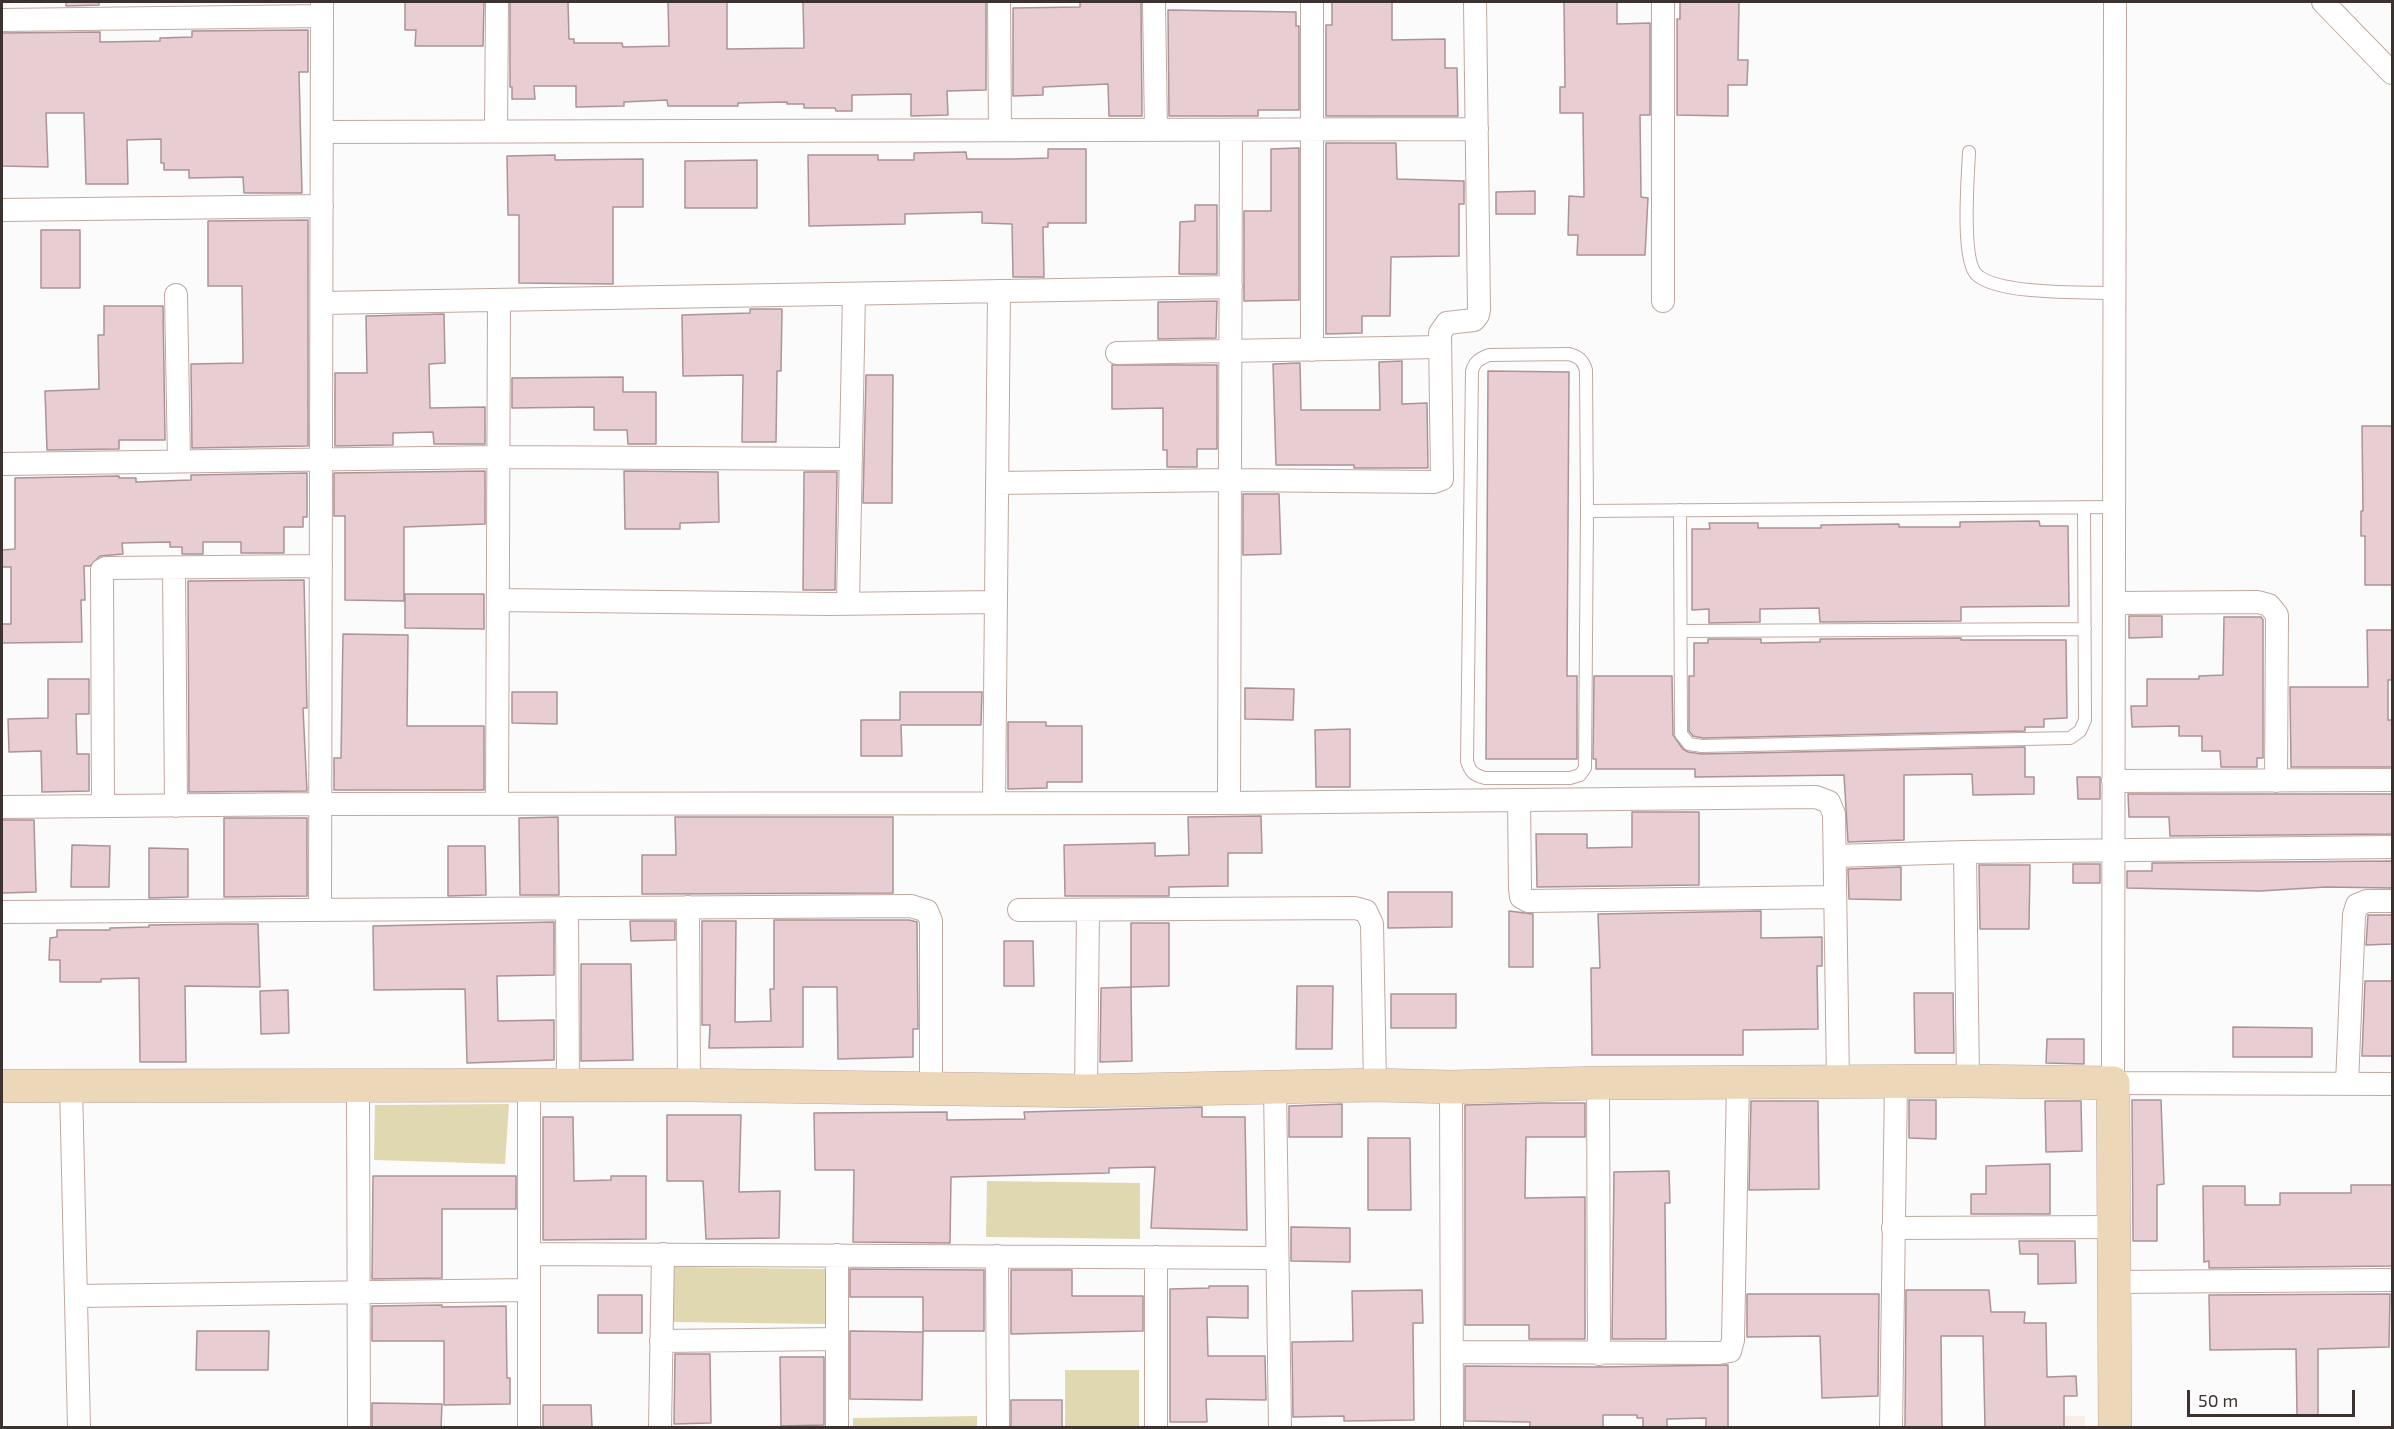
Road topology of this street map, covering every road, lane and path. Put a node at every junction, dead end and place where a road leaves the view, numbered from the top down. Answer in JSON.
{"nodes":[{"id":1,"x":497,"y":2,"type":"edge"},
{"id":2,"x":999,"y":2,"type":"edge"},
{"id":3,"x":1154,"y":2,"type":"edge"},
{"id":4,"x":1312,"y":2,"type":"edge"},
{"id":5,"x":1475,"y":2,"type":"edge"},
{"id":6,"x":1663,"y":2,"type":"edge"},
{"id":7,"x":2115,"y":2,"type":"edge"},
{"id":8,"x":2323,"y":2,"type":"edge"},
{"id":9,"x":322,"y":9,"type":"edge"},
{"id":10,"x":119,"y":10,"type":"edge"},
{"id":11,"x":2,"y":20,"type":"edge"},
{"id":12,"x":2392,"y":73,"type":"edge"},
{"id":13,"x":1312,"y":129,"type":"junction"},
{"id":14,"x":1477,"y":129,"type":"junction"},
{"id":15,"x":1000,"y":130,"type":"junction"},
{"id":16,"x":1156,"y":130,"type":"junction"},
{"id":17,"x":1232,"y":130,"type":"junction"},
{"id":18,"x":496,"y":131,"type":"junction"},
{"id":19,"x":322,"y":132,"type":"junction"},
{"id":20,"x":1969,"y":152,"type":"dead end"},
{"id":21,"x":322,"y":206,"type":"junction"},
{"id":22,"x":2,"y":210,"type":"edge"},
{"id":23,"x":1231,"y":287,"type":"junction"},
{"id":24,"x":999,"y":291,"type":"junction"},
{"id":25,"x":2115,"y":293,"type":"junction"},
{"id":26,"x":854,"y":294,"type":"junction"},
{"id":27,"x":176,"y":295,"type":"dead end"},
{"id":28,"x":500,"y":300,"type":"junction"},
{"id":29,"x":1663,"y":301,"type":"dead end"},
{"id":30,"x":322,"y":303,"type":"junction"},
{"id":31,"x":1440,"y":347,"type":"junction"},
{"id":32,"x":1312,"y":350,"type":"junction"},
{"id":33,"x":1231,"y":352,"type":"junction"},
{"id":34,"x":1117,"y":353,"type":"dead end"},
{"id":35,"x":498,"y":457,"type":"junction"},
{"id":36,"x":851,"y":459,"type":"junction"},
{"id":37,"x":322,"y":460,"type":"junction"},
{"id":38,"x":179,"y":461,"type":"junction"},
{"id":39,"x":2,"y":464,"type":"edge"},
{"id":40,"x":1231,"y":480,"type":"junction"},
{"id":41,"x":997,"y":483,"type":"junction"},
{"id":42,"x":2084,"y":507,"type":"junction"},
{"id":43,"x":2115,"y":507,"type":"junction"},
{"id":44,"x":1680,"y":510,"type":"junction"},
{"id":45,"x":1587,"y":511,"type":"junction"},
{"id":46,"x":321,"y":566,"type":"junction"},
{"id":47,"x":174,"y":568,"type":"junction"},
{"id":48,"x":498,"y":600,"type":"junction"},
{"id":49,"x":996,"y":602,"type":"junction"},
{"id":50,"x":848,"y":603,"type":"junction"},
{"id":51,"x":2115,"y":603,"type":"junction"},
{"id":52,"x":2085,"y":629,"type":"junction"},
{"id":53,"x":1681,"y":631,"type":"junction"},
{"id":54,"x":2392,"y":780,"type":"edge"},
{"id":55,"x":2113,"y":781,"type":"junction"},
{"id":56,"x":2277,"y":781,"type":"junction"},
{"id":57,"x":1519,"y":800,"type":"junction"},
{"id":58,"x":1229,"y":803,"type":"junction"},
{"id":59,"x":321,"y":804,"type":"junction"},
{"id":60,"x":497,"y":804,"type":"junction"},
{"id":61,"x":994,"y":804,"type":"junction"},
{"id":62,"x":103,"y":806,"type":"junction"},
{"id":63,"x":176,"y":806,"type":"junction"},
{"id":64,"x":2,"y":807,"type":"edge"},
{"id":65,"x":2392,"y":847,"type":"edge"},
{"id":66,"x":2114,"y":850,"type":"junction"},
{"id":67,"x":1965,"y":852,"type":"junction"},
{"id":68,"x":1835,"y":856,"type":"junction"},
{"id":69,"x":1835,"y":897,"type":"junction"},
{"id":70,"x":2392,"y":901,"type":"edge"},
{"id":71,"x":688,"y":907,"type":"junction"},
{"id":72,"x":567,"y":908,"type":"junction"},
{"id":73,"x":320,"y":910,"type":"junction"},
{"id":74,"x":1019,"y":910,"type":"dead end"},
{"id":75,"x":1088,"y":910,"type":"junction"},
{"id":76,"x":2,"y":912,"type":"edge"},
{"id":77,"x":1968,"y":1081,"type":"junction"},
{"id":78,"x":1738,"y":1082,"type":"junction"},
{"id":79,"x":1838,"y":1082,"type":"junction"},
{"id":80,"x":1896,"y":1082,"type":"junction"},
{"id":81,"x":1598,"y":1083,"type":"junction"},
{"id":82,"x":2113,"y":1083,"type":"junction"},
{"id":83,"x":2347,"y":1084,"type":"junction"},
{"id":84,"x":2392,"y":1084,"type":"edge"},
{"id":85,"x":529,"y":1085,"type":"junction"},
{"id":86,"x":568,"y":1085,"type":"junction"},
{"id":87,"x":689,"y":1085,"type":"junction"},
{"id":88,"x":1375,"y":1085,"type":"junction"},
{"id":89,"x":2,"y":1086,"type":"edge"},
{"id":90,"x":71,"y":1086,"type":"junction"},
{"id":91,"x":358,"y":1086,"type":"junction"},
{"id":92,"x":1451,"y":1087,"type":"junction"},
{"id":93,"x":1275,"y":1088,"type":"junction"},
{"id":94,"x":931,"y":1089,"type":"junction"},
{"id":95,"x":1086,"y":1091,"type":"junction"},
{"id":96,"x":2114,"y":1227,"type":"junction"},
{"id":97,"x":1893,"y":1228,"type":"junction"},
{"id":98,"x":529,"y":1254,"type":"junction"},
{"id":99,"x":663,"y":1254,"type":"junction"},
{"id":100,"x":837,"y":1255,"type":"junction"},
{"id":101,"x":997,"y":1256,"type":"junction"},
{"id":102,"x":1156,"y":1257,"type":"junction"},
{"id":103,"x":1277,"y":1258,"type":"junction"},
{"id":104,"x":2392,"y":1280,"type":"edge"},
{"id":105,"x":2114,"y":1282,"type":"junction"},
{"id":106,"x":528,"y":1290,"type":"junction"},
{"id":107,"x":358,"y":1292,"type":"junction"},
{"id":108,"x":76,"y":1296,"type":"junction"},
{"id":109,"x":837,"y":1339,"type":"junction"},
{"id":110,"x":661,"y":1341,"type":"junction"},
{"id":111,"x":1452,"y":1352,"type":"junction"},
{"id":112,"x":1599,"y":1354,"type":"junction"},
{"id":113,"x":79,"y":1428,"type":"edge"},
{"id":114,"x":359,"y":1428,"type":"edge"},
{"id":115,"x":529,"y":1428,"type":"edge"},
{"id":116,"x":660,"y":1428,"type":"edge"},
{"id":117,"x":837,"y":1428,"type":"edge"},
{"id":118,"x":998,"y":1428,"type":"edge"},
{"id":119,"x":1156,"y":1428,"type":"edge"},
{"id":120,"x":1280,"y":1428,"type":"edge"},
{"id":121,"x":1452,"y":1428,"type":"edge"},
{"id":122,"x":1891,"y":1428,"type":"edge"},
{"id":123,"x":2115,"y":1428,"type":"edge"}],
"edges":[{"from":1,"to":18,"type":"street"},
{"from":2,"to":15,"type":"street"},
{"from":3,"to":16,"type":"street"},
{"from":4,"to":13,"type":"street"},
{"from":5,"to":14,"type":"street"},
{"from":6,"to":29,"type":"street"},
{"from":7,"to":25,"type":"street"},
{"from":8,"to":12,"type":"street"},
{"from":9,"to":10,"type":"street"},
{"from":9,"to":19,"type":"street"},
{"from":10,"to":11,"type":"street"},
{"from":13,"to":14,"type":"street"},
{"from":13,"to":17,"type":"street"},
{"from":13,"to":32,"type":"street"},
{"from":14,"to":31,"type":"street"},
{"from":15,"to":16,"type":"street"},
{"from":15,"to":18,"type":"street"},
{"from":16,"to":17,"type":"street"},
{"from":17,"to":23,"type":"street"},
{"from":18,"to":19,"type":"street"},
{"from":19,"to":21,"type":"street"},
{"from":20,"to":25,"type":"lane"},
{"from":21,"to":22,"type":"street"},
{"from":21,"to":30,"type":"street"},
{"from":23,"to":24,"type":"street"},
{"from":23,"to":33,"type":"street"},
{"from":24,"to":26,"type":"street"},
{"from":24,"to":41,"type":"street"},
{"from":25,"to":43,"type":"street"},
{"from":26,"to":28,"type":"street"},
{"from":26,"to":36,"type":"street"},
{"from":27,"to":38,"type":"street"},
{"from":28,"to":30,"type":"street"},
{"from":28,"to":35,"type":"street"},
{"from":30,"to":37,"type":"street"},
{"from":31,"to":32,"type":"street"},
{"from":31,"to":40,"type":"street"},
{"from":32,"to":33,"type":"street"},
{"from":33,"to":34,"type":"street"},
{"from":33,"to":40,"type":"street"},
{"from":35,"to":36,"type":"street"},
{"from":35,"to":37,"type":"street"},
{"from":35,"to":48,"type":"street"},
{"from":36,"to":50,"type":"street"},
{"from":37,"to":38,"type":"street"},
{"from":37,"to":46,"type":"street"},
{"from":38,"to":39,"type":"street"},
{"from":40,"to":41,"type":"street"},
{"from":40,"to":58,"type":"street"},
{"from":41,"to":49,"type":"street"},
{"from":42,"to":43,"type":"lane"},
{"from":42,"to":44,"type":"lane"},
{"from":42,"to":52,"type":"lane"},
{"from":43,"to":51,"type":"street"},
{"from":44,"to":45,"type":"lane"},
{"from":44,"to":53,"type":"lane"},
{"from":45,"to":45,"type":"lane"},
{"from":46,"to":47,"type":"street"},
{"from":46,"to":59,"type":"street"},
{"from":47,"to":62,"type":"street"},
{"from":47,"to":63,"type":"street"},
{"from":48,"to":50,"type":"street"},
{"from":48,"to":60,"type":"street"},
{"from":49,"to":50,"type":"street"},
{"from":49,"to":61,"type":"street"},
{"from":51,"to":55,"type":"street"},
{"from":51,"to":56,"type":"street"},
{"from":52,"to":53,"type":"lane"},
{"from":52,"to":53,"type":"lane"},
{"from":54,"to":56,"type":"street"},
{"from":55,"to":56,"type":"street"},
{"from":55,"to":66,"type":"street"},
{"from":57,"to":58,"type":"street"},
{"from":57,"to":68,"type":"street"},
{"from":57,"to":69,"type":"street"},
{"from":58,"to":61,"type":"street"},
{"from":59,"to":60,"type":"street"},
{"from":59,"to":63,"type":"street"},
{"from":59,"to":73,"type":"street"},
{"from":60,"to":61,"type":"street"},
{"from":62,"to":63,"type":"street"},
{"from":62,"to":64,"type":"street"},
{"from":65,"to":66,"type":"street"},
{"from":66,"to":67,"type":"street"},
{"from":66,"to":82,"type":"street"},
{"from":67,"to":68,"type":"street"},
{"from":67,"to":77,"type":"street"},
{"from":68,"to":69,"type":"street"},
{"from":69,"to":79,"type":"street"},
{"from":70,"to":83,"type":"street"},
{"from":71,"to":72,"type":"street"},
{"from":71,"to":87,"type":"street"},
{"from":71,"to":94,"type":"street"},
{"from":72,"to":73,"type":"street"},
{"from":72,"to":86,"type":"street"},
{"from":73,"to":76,"type":"street"},
{"from":74,"to":75,"type":"street"},
{"from":75,"to":88,"type":"street"},
{"from":75,"to":95,"type":"street"},
{"from":77,"to":80,"type":"street"},
{"from":77,"to":82,"type":"street"},
{"from":78,"to":79,"type":"street"},
{"from":78,"to":81,"type":"street"},
{"from":78,"to":112,"type":"street"},
{"from":79,"to":80,"type":"street"},
{"from":80,"to":97,"type":"street"},
{"from":81,"to":92,"type":"street"},
{"from":81,"to":112,"type":"street"},
{"from":82,"to":83,"type":"street"},
{"from":82,"to":96,"type":"street"},
{"from":83,"to":84,"type":"street"},
{"from":85,"to":86,"type":"street"},
{"from":85,"to":91,"type":"street"},
{"from":85,"to":98,"type":"street"},
{"from":86,"to":87,"type":"street"},
{"from":87,"to":94,"type":"street"},
{"from":88,"to":92,"type":"street"},
{"from":88,"to":93,"type":"street"},
{"from":89,"to":90,"type":"street"},
{"from":90,"to":91,"type":"street"},
{"from":90,"to":108,"type":"street"},
{"from":91,"to":107,"type":"street"},
{"from":92,"to":111,"type":"street"},
{"from":93,"to":95,"type":"street"},
{"from":93,"to":103,"type":"street"},
{"from":94,"to":95,"type":"street"},
{"from":96,"to":97,"type":"street"},
{"from":96,"to":105,"type":"street"},
{"from":97,"to":122,"type":"street"},
{"from":98,"to":99,"type":"street"},
{"from":98,"to":106,"type":"street"},
{"from":99,"to":100,"type":"street"},
{"from":99,"to":110,"type":"street"},
{"from":100,"to":101,"type":"street"},
{"from":100,"to":109,"type":"street"},
{"from":101,"to":102,"type":"street"},
{"from":101,"to":118,"type":"street"},
{"from":102,"to":103,"type":"street"},
{"from":102,"to":119,"type":"street"},
{"from":103,"to":120,"type":"street"},
{"from":104,"to":105,"type":"street"},
{"from":105,"to":123,"type":"street"},
{"from":106,"to":107,"type":"street"},
{"from":106,"to":115,"type":"street"},
{"from":107,"to":108,"type":"street"},
{"from":107,"to":114,"type":"street"},
{"from":108,"to":113,"type":"street"},
{"from":109,"to":110,"type":"street"},
{"from":109,"to":117,"type":"street"},
{"from":110,"to":116,"type":"street"},
{"from":111,"to":112,"type":"street"},
{"from":111,"to":121,"type":"street"}]}
